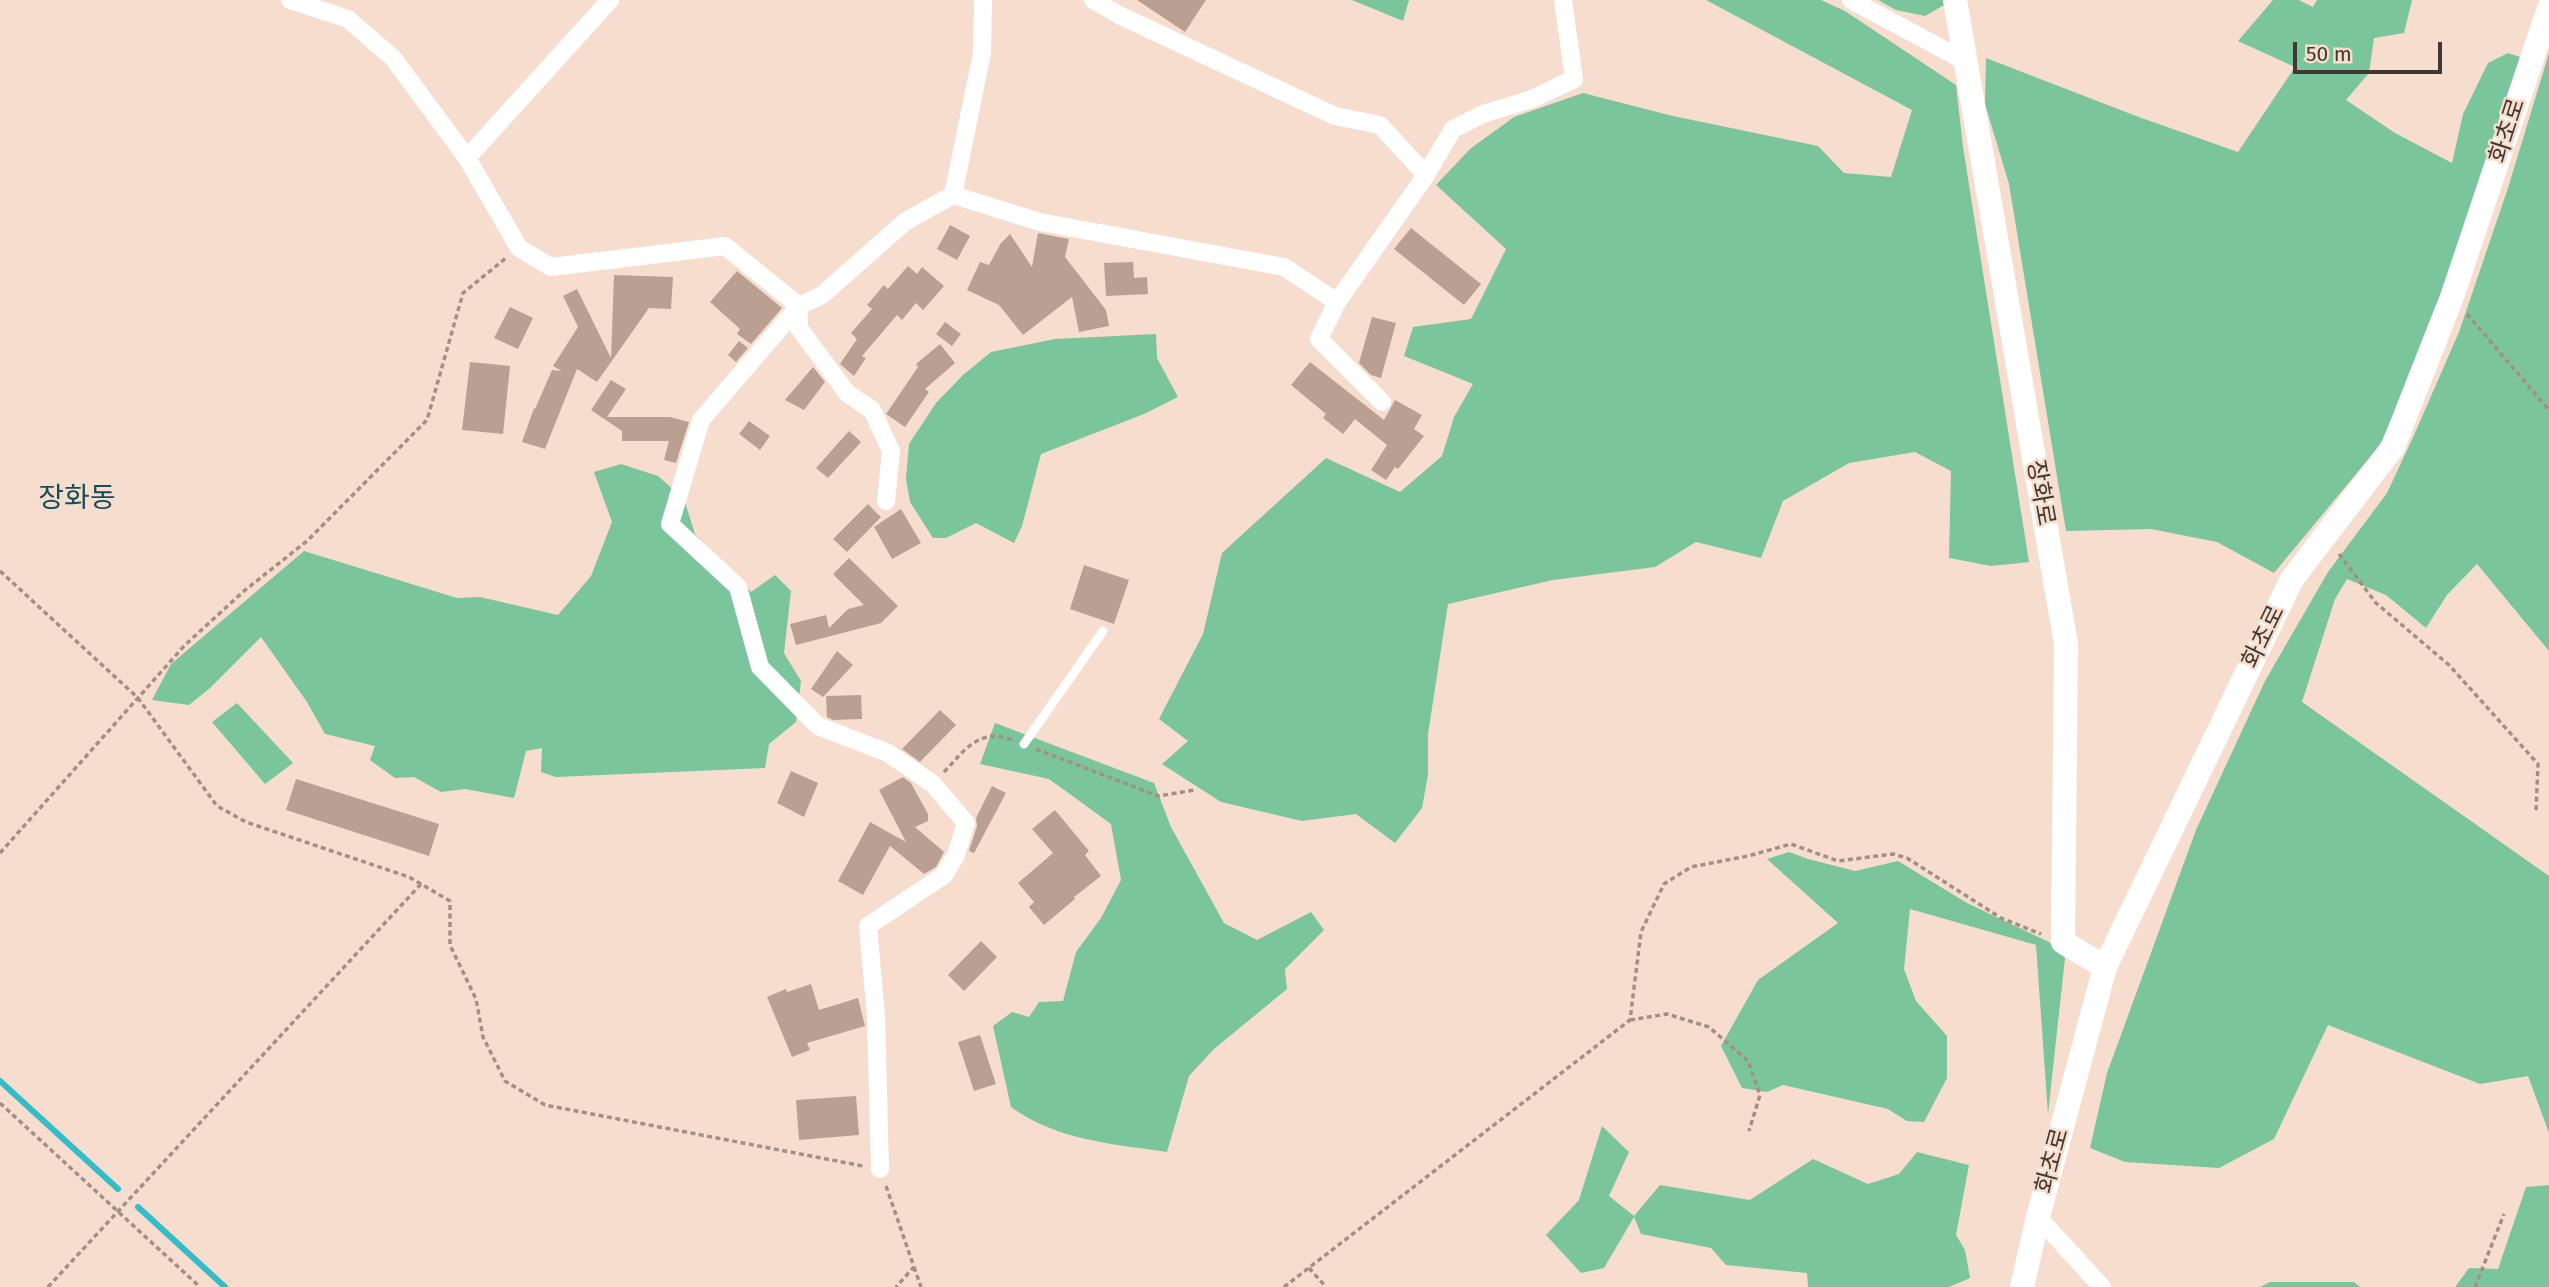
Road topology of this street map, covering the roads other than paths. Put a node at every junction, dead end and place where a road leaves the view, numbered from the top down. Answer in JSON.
{"nodes":[{"id":1,"x":290,"y":0,"type":"edge"},
{"id":2,"x":610,"y":0,"type":"edge"},
{"id":3,"x":983,"y":0,"type":"edge"},
{"id":4,"x":1093,"y":0,"type":"edge"},
{"id":5,"x":1563,"y":0,"type":"edge"},
{"id":6,"x":1851,"y":0,"type":"edge"},
{"id":7,"x":1955,"y":0,"type":"edge"},
{"id":8,"x":2549,"y":8,"type":"edge"},
{"id":9,"x":1965,"y":61,"type":"junction"},
{"id":10,"x":467,"y":158,"type":"junction"},
{"id":11,"x":1426,"y":175,"type":"junction"},
{"id":12,"x":953,"y":195,"type":"junction"},
{"id":13,"x":1337,"y":302,"type":"junction"},
{"id":14,"x":799,"y":306,"type":"junction"},
{"id":15,"x":1382,"y":402,"type":"dead end"},
{"id":16,"x":886,"y":501,"type":"dead end"},
{"id":17,"x":1103,"y":631,"type":"dead end"},
{"id":18,"x":1024,"y":744,"type":"road end"},
{"id":19,"x":2105,"y":967,"type":"junction"},
{"id":20,"x":880,"y":1169,"type":"road end"},
{"id":21,"x":2038,"y":1217,"type":"junction"},
{"id":22,"x":2022,"y":1287,"type":"edge"},
{"id":23,"x":2102,"y":1287,"type":"edge"}],
"edges":[{"from":1,"to":10,"type":"street"},
{"from":2,"to":10,"type":"street"},
{"from":3,"to":12,"type":"street"},
{"from":4,"to":11,"type":"street"},
{"from":5,"to":11,"type":"street"},
{"from":6,"to":9,"type":"street"},
{"from":7,"to":9,"type":"street","name":"장화로"},
{"from":8,"to":19,"type":"street","name":"화초로"},
{"from":9,"to":19,"type":"street","name":"장화로"},
{"from":10,"to":14,"type":"street"},
{"from":11,"to":13,"type":"street"},
{"from":12,"to":13,"type":"street"},
{"from":12,"to":14,"type":"street"},
{"from":13,"to":15,"type":"street"},
{"from":14,"to":16,"type":"street"},
{"from":14,"to":20,"type":"street"},
{"from":17,"to":18,"type":"lane"},
{"from":19,"to":21,"type":"street","name":"화초로"},
{"from":21,"to":22,"type":"street","name":"화초로"},
{"from":21,"to":23,"type":"street"}]}
